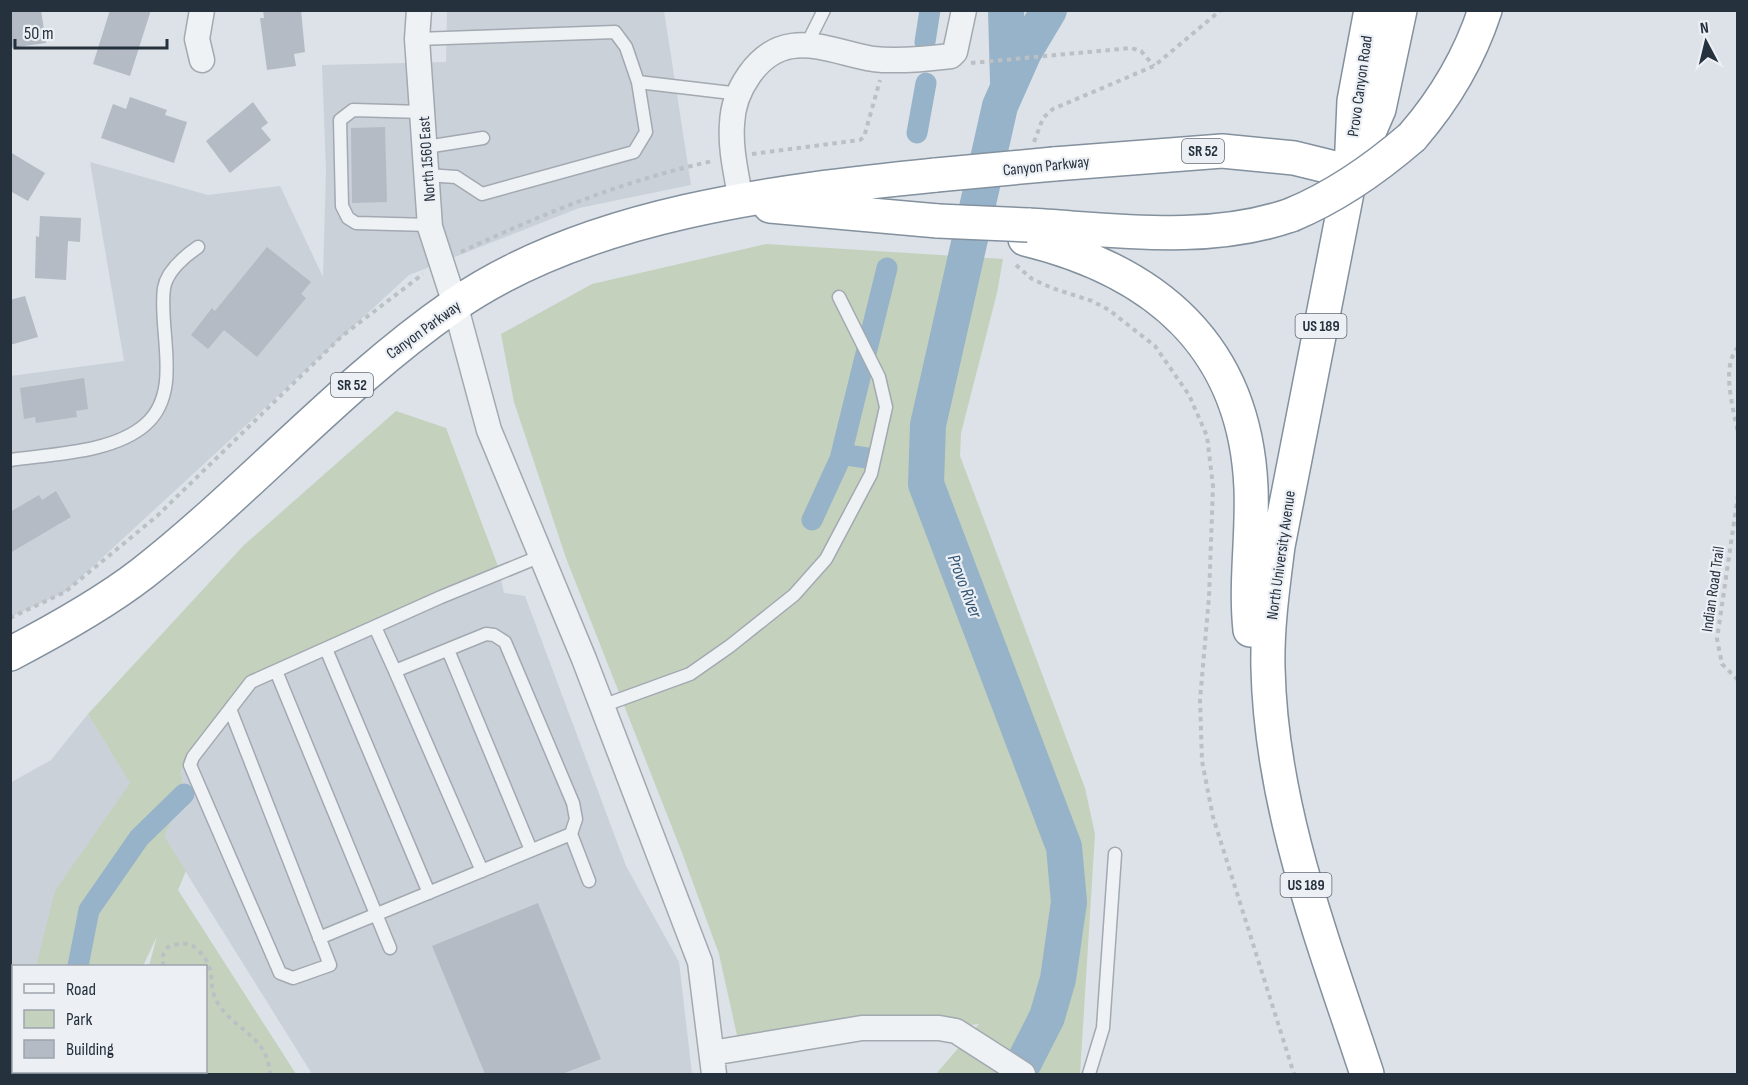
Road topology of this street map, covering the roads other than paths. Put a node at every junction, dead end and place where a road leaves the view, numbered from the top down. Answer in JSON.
{"nodes":[{"id":1,"x":202,"y":10,"type":"edge"},
{"id":2,"x":419,"y":10,"type":"edge"},
{"id":3,"x":824,"y":10,"type":"edge"},
{"id":4,"x":964,"y":10,"type":"edge"},
{"id":5,"x":1371,"y":10,"type":"edge"},
{"id":6,"x":1400,"y":10,"type":"edge"},
{"id":7,"x":1485,"y":10,"type":"edge"},
{"id":8,"x":417,"y":39,"type":"junction"},
{"id":9,"x":806,"y":46,"type":"junction"},
{"id":10,"x":202,"y":60,"type":"dead end"},
{"id":11,"x":638,"y":82,"type":"junction"},
{"id":12,"x":740,"y":94,"type":"junction"},
{"id":13,"x":423,"y":112,"type":"junction"},
{"id":14,"x":483,"y":138,"type":"dead end"},
{"id":15,"x":426,"y":147,"type":"junction"},
{"id":16,"x":1351,"y":172,"type":"junction"},
{"id":17,"x":427,"y":175,"type":"junction"},
{"id":18,"x":741,"y":202,"type":"junction"},
{"id":19,"x":430,"y":225,"type":"junction"},
{"id":20,"x":1027,"y":232,"type":"junction"},
{"id":21,"x":198,"y":247,"type":"dead end"},
{"id":22,"x":840,"y":297,"type":"dead end"},
{"id":23,"x":455,"y":304,"type":"junction"},
{"id":24,"x":10,"y":460,"type":"edge"},
{"id":25,"x":541,"y":556,"type":"junction"},
{"id":26,"x":375,"y":627,"type":"junction"},
{"id":27,"x":326,"y":649,"type":"junction"},
{"id":28,"x":448,"y":650,"type":"junction"},
{"id":29,"x":10,"y":654,"type":"edge"},
{"id":30,"x":276,"y":671,"type":"junction"},
{"id":31,"x":395,"y":671,"type":"junction"},
{"id":32,"x":602,"y":706,"type":"junction"},
{"id":33,"x":230,"y":709,"type":"junction"},
{"id":34,"x":1271,"y":710,"type":"junction"},
{"id":35,"x":571,"y":834,"type":"junction"},
{"id":36,"x":531,"y":850,"type":"junction"},
{"id":37,"x":1115,"y":854,"type":"dead end"},
{"id":38,"x":482,"y":871,"type":"junction"},
{"id":39,"x":590,"y":881,"type":"dead end"},
{"id":40,"x":429,"y":893,"type":"junction"},
{"id":41,"x":375,"y":915,"type":"junction"},
{"id":42,"x":320,"y":938,"type":"junction"},
{"id":43,"x":390,"y":948,"type":"dead end"},
{"id":44,"x":713,"y":1064,"type":"edge"},
{"id":45,"x":1023,"y":1074,"type":"edge"},
{"id":46,"x":1089,"y":1074,"type":"edge"},
{"id":47,"x":1367,"y":1074,"type":"edge"}],
"edges":[{"from":1,"to":10,"type":"street"},
{"from":2,"to":8,"type":"street","name":"North 1560 East"},
{"from":3,"to":9,"type":"lane"},
{"from":4,"to":9,"type":"street"},
{"from":5,"to":16,"type":"highway","name":"Provo Canyon Road","number":"US 189"},
{"from":6,"to":16,"type":"highway","name":"Provo Canyon Road","number":"US 189"},
{"from":7,"to":20,"type":"highway","bridge":true},
{"from":8,"to":11,"type":"lane"},
{"from":8,"to":13,"type":"street","name":"North 1560 East"},
{"from":9,"to":12,"type":"street"},
{"from":11,"to":12,"type":"lane"},
{"from":11,"to":17,"type":"lane"},
{"from":12,"to":18,"type":"street"},
{"from":13,"to":15,"type":"street","name":"North 1560 East"},
{"from":13,"to":19,"type":"lane"},
{"from":14,"to":15,"type":"lane"},
{"from":15,"to":17,"type":"street","name":"North 1560 East"},
{"from":16,"to":18,"type":"highway","name":"Canyon Parkway","number":"SR 52","bridge":true},
{"from":16,"to":34,"type":"highway","name":"North University Avenue","number":"US 189"},
{"from":17,"to":19,"type":"street","name":"North 1560 East"},
{"from":18,"to":20,"type":"highway","name":"Canyon Parkway","number":"SR 52","bridge":true},
{"from":18,"to":23,"type":"highway","name":"Canyon Parkway","number":"SR 52"},
{"from":19,"to":23,"type":"street","name":"North 1560 East"},
{"from":20,"to":34,"type":"highway"},
{"from":21,"to":24,"type":"lane"},
{"from":22,"to":32,"type":"lane"},
{"from":23,"to":25,"type":"street","name":"North 1560 East"},
{"from":23,"to":29,"type":"highway","name":"Canyon Parkway","number":"SR 52"},
{"from":25,"to":26,"type":"lane"},
{"from":25,"to":32,"type":"street","name":"North 1560 East"},
{"from":26,"to":27,"type":"lane"},
{"from":26,"to":31,"type":"lane"},
{"from":27,"to":30,"type":"lane"},
{"from":27,"to":40,"type":"lane"},
{"from":28,"to":31,"type":"lane"},
{"from":28,"to":35,"type":"lane"},
{"from":28,"to":36,"type":"lane"},
{"from":30,"to":33,"type":"lane"},
{"from":30,"to":41,"type":"lane"},
{"from":31,"to":38,"type":"lane"},
{"from":32,"to":44,"type":"street","name":"North 1560 East"},
{"from":33,"to":42,"type":"lane"},
{"from":33,"to":42,"type":"lane"},
{"from":34,"to":47,"type":"highway","name":"North University Avenue","number":"US 189"},
{"from":35,"to":36,"type":"lane"},
{"from":35,"to":39,"type":"lane"},
{"from":36,"to":38,"type":"lane"},
{"from":37,"to":46,"type":"lane"},
{"from":38,"to":40,"type":"lane"},
{"from":40,"to":41,"type":"lane"},
{"from":41,"to":42,"type":"lane"},
{"from":41,"to":43,"type":"lane"},
{"from":44,"to":45,"type":"street"}]}
